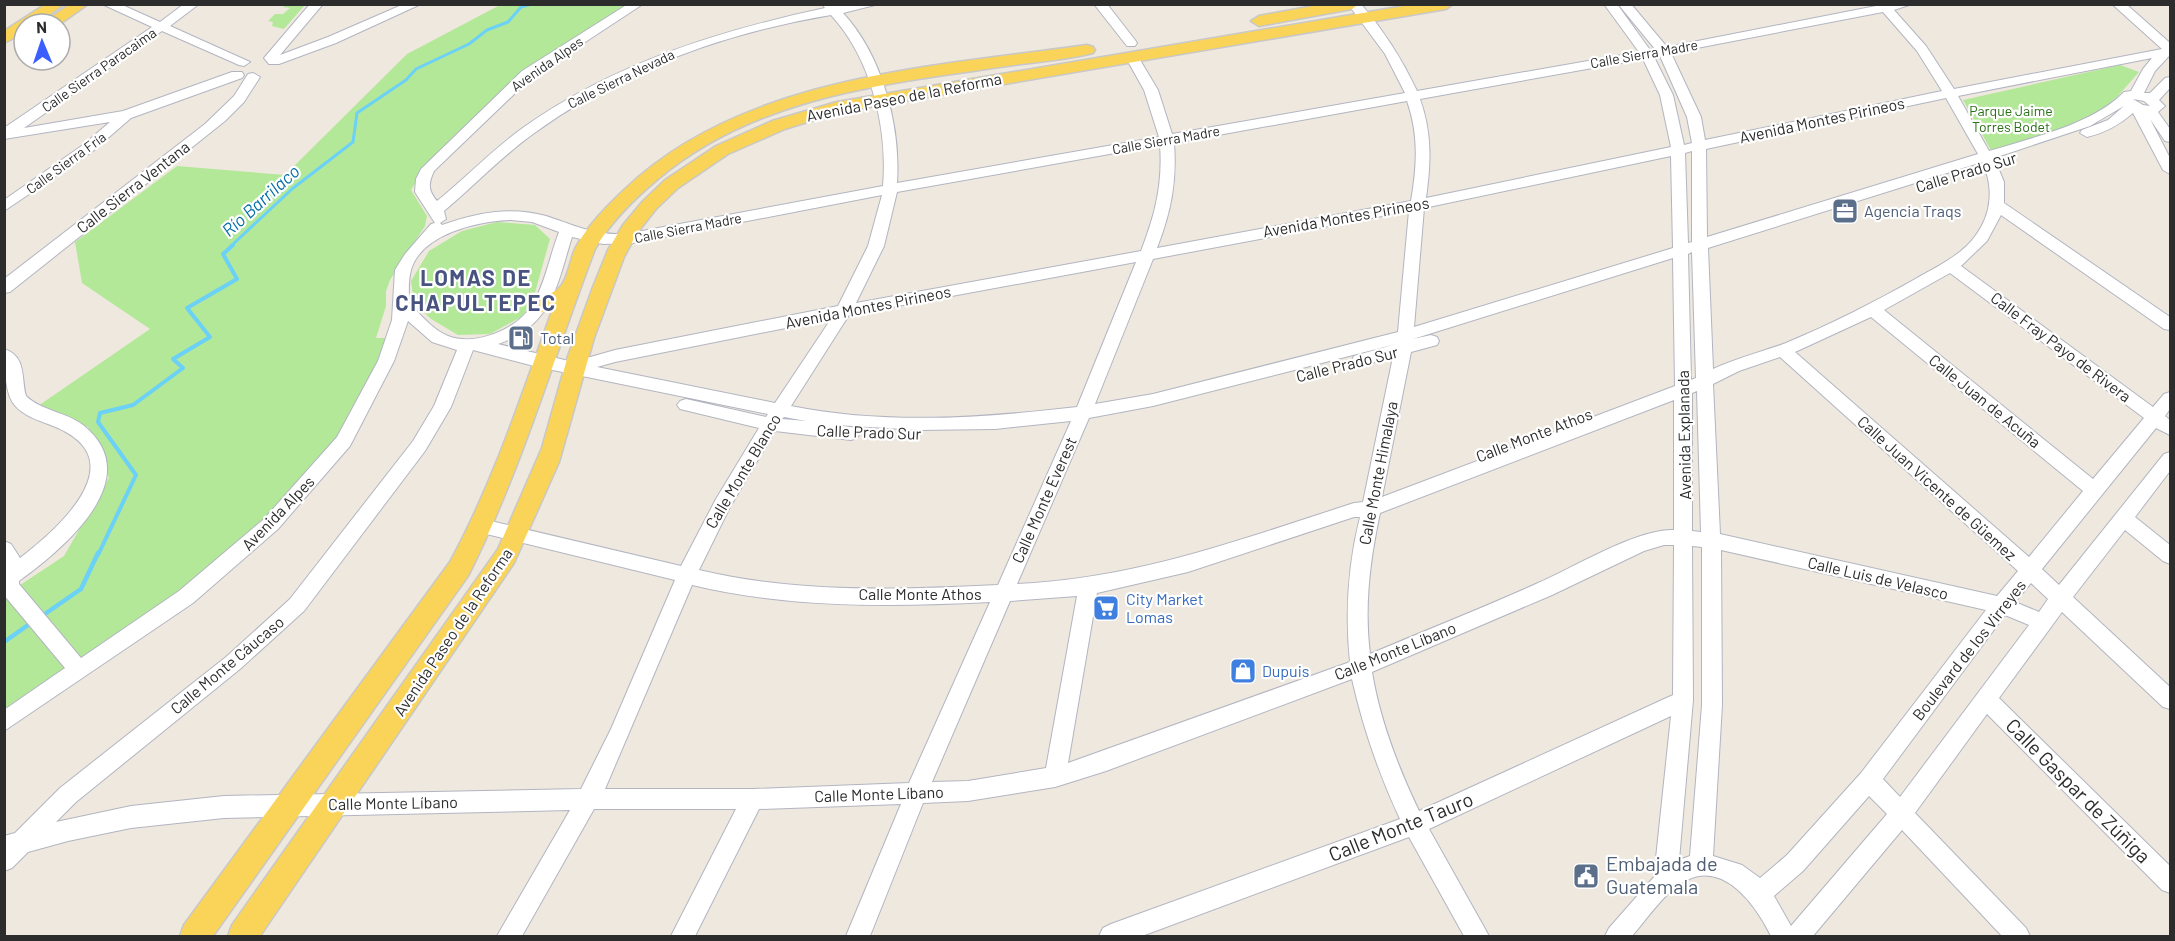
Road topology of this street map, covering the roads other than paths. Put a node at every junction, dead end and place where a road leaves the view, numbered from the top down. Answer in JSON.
{"nodes":[{"id":1,"x":108,"y":4,"type":"edge"},
{"id":2,"x":193,"y":4,"type":"edge"},
{"id":3,"x":317,"y":4,"type":"edge"},
{"id":4,"x":415,"y":4,"type":"edge"},
{"id":5,"x":637,"y":4,"type":"edge"},
{"id":6,"x":873,"y":4,"type":"edge"},
{"id":7,"x":1100,"y":4,"type":"edge"},
{"id":8,"x":1446,"y":4,"type":"edge"},
{"id":9,"x":1610,"y":4,"type":"edge"},
{"id":10,"x":1624,"y":4,"type":"edge"},
{"id":11,"x":1906,"y":4,"type":"edge"},
{"id":12,"x":2118,"y":4,"type":"edge"},
{"id":13,"x":831,"y":7,"type":"edge"},
{"id":14,"x":1884,"y":7,"type":"edge"},
{"id":15,"x":1358,"y":9,"type":"edge"},
{"id":16,"x":160,"y":27,"type":"junction"},
{"id":17,"x":2169,"y":48,"type":"edge"},
{"id":18,"x":1141,"y":49,"type":"junction"},
{"id":19,"x":1655,"y":53,"type":"junction"},
{"id":20,"x":272,"y":59,"type":"junction"},
{"id":21,"x":244,"y":62,"type":"junction"},
{"id":22,"x":2116,"y":62,"type":"junction"},
{"id":23,"x":2149,"y":69,"type":"junction"},
{"id":24,"x":237,"y":75,"type":"junction"},
{"id":25,"x":253,"y":77,"type":"junction"},
{"id":26,"x":2170,"y":81,"type":"edge"},
{"id":27,"x":877,"y":90,"type":"junction"},
{"id":28,"x":1951,"y":93,"type":"junction"},
{"id":29,"x":1411,"y":96,"type":"junction"},
{"id":30,"x":2145,"y":104,"type":"edge"},
{"id":31,"x":126,"y":115,"type":"junction"},
{"id":32,"x":2169,"y":132,"type":"edge"},
{"id":33,"x":4,"y":135,"type":"edge"},
{"id":34,"x":1167,"y":140,"type":"junction"},
{"id":35,"x":1699,"y":146,"type":"junction"},
{"id":36,"x":1678,"y":150,"type":"junction"},
{"id":37,"x":1988,"y":160,"type":"junction"},
{"id":38,"x":2170,"y":170,"type":"edge"},
{"id":39,"x":890,"y":189,"type":"junction"},
{"id":40,"x":1995,"y":204,"type":"junction"},
{"id":41,"x":1416,"y":205,"type":"junction"},
{"id":42,"x":4,"y":207,"type":"edge"},
{"id":43,"x":437,"y":215,"type":"junction"},
{"id":44,"x":454,"y":226,"type":"junction"},
{"id":45,"x":567,"y":229,"type":"junction"},
{"id":46,"x":429,"y":236,"type":"junction"},
{"id":47,"x":591,"y":238,"type":"junction"},
{"id":48,"x":623,"y":240,"type":"junction"},
{"id":49,"x":1700,"y":250,"type":"junction"},
{"id":50,"x":1148,"y":254,"type":"junction"},
{"id":51,"x":1679,"y":256,"type":"junction"},
{"id":52,"x":1951,"y":266,"type":"junction"},
{"id":53,"x":4,"y":288,"type":"edge"},
{"id":54,"x":569,"y":291,"type":"junction"},
{"id":55,"x":402,"y":305,"type":"junction"},
{"id":56,"x":540,"y":306,"type":"junction"},
{"id":57,"x":843,"y":311,"type":"junction"},
{"id":58,"x":1874,"y":311,"type":"junction"},
{"id":59,"x":2170,"y":325,"type":"edge"},
{"id":60,"x":1404,"y":343,"type":"junction"},
{"id":61,"x":471,"y":344,"type":"junction"},
{"id":62,"x":1782,"y":350,"type":"junction"},
{"id":63,"x":636,"y":352,"type":"junction"},
{"id":64,"x":4,"y":355,"type":"edge"},
{"id":65,"x":542,"y":364,"type":"junction"},
{"id":66,"x":573,"y":373,"type":"junction"},
{"id":67,"x":1709,"y":376,"type":"junction"},
{"id":68,"x":629,"y":381,"type":"junction"},
{"id":69,"x":1683,"y":383,"type":"junction"},
{"id":70,"x":2170,"y":398,"type":"edge"},
{"id":71,"x":12,"y":404,"type":"edge"},
{"id":72,"x":774,"y":418,"type":"junction"},
{"id":73,"x":1080,"y":419,"type":"junction"},
{"id":74,"x":2163,"y":423,"type":"edge"},
{"id":75,"x":2170,"y":459,"type":"edge"},
{"id":76,"x":2095,"y":491,"type":"junction"},
{"id":77,"x":1366,"y":506,"type":"junction"},
{"id":78,"x":2125,"y":519,"type":"junction"},
{"id":79,"x":482,"y":526,"type":"junction"},
{"id":80,"x":517,"y":534,"type":"junction"},
{"id":81,"x":1685,"y":537,"type":"junction"},
{"id":82,"x":1711,"y":540,"type":"junction"},
{"id":83,"x":4,"y":549,"type":"edge"},
{"id":84,"x":2170,"y":556,"type":"edge"},
{"id":85,"x":2031,"y":571,"type":"junction"},
{"id":86,"x":687,"y":576,"type":"junction"},
{"id":87,"x":8,"y":584,"type":"edge"},
{"id":88,"x":1088,"y":587,"type":"junction"},
{"id":89,"x":1003,"y":593,"type":"junction"},
{"id":90,"x":2060,"y":599,"type":"junction"},
{"id":91,"x":2001,"y":605,"type":"junction"},
{"id":92,"x":2043,"y":622,"type":"junction"},
{"id":93,"x":74,"y":663,"type":"junction"},
{"id":94,"x":1361,"y":667,"type":"junction"},
{"id":95,"x":1986,"y":699,"type":"junction"},
{"id":96,"x":1683,"y":700,"type":"junction"},
{"id":97,"x":2170,"y":700,"type":"edge"},
{"id":98,"x":4,"y":722,"type":"edge"},
{"id":99,"x":1055,"y":777,"type":"junction"},
{"id":100,"x":1869,"y":780,"type":"junction"},
{"id":101,"x":916,"y":793,"type":"junction"},
{"id":102,"x":753,"y":799,"type":"junction"},
{"id":103,"x":587,"y":800,"type":"junction"},
{"id":104,"x":292,"y":804,"type":"junction"},
{"id":105,"x":337,"y":804,"type":"junction"},
{"id":106,"x":1902,"y":813,"type":"junction"},
{"id":107,"x":1413,"y":825,"type":"junction"},
{"id":108,"x":12,"y":845,"type":"edge"},
{"id":109,"x":4,"y":860,"type":"edge"},
{"id":110,"x":1701,"y":866,"type":"junction"},
{"id":111,"x":2170,"y":882,"type":"edge"},
{"id":112,"x":1665,"y":883,"type":"junction"},
{"id":113,"x":1758,"y":892,"type":"junction"},
{"id":114,"x":195,"y":936,"type":"edge"},
{"id":115,"x":243,"y":936,"type":"edge"},
{"id":116,"x":509,"y":936,"type":"edge"},
{"id":117,"x":683,"y":936,"type":"edge"},
{"id":118,"x":858,"y":936,"type":"edge"},
{"id":119,"x":1111,"y":936,"type":"edge"},
{"id":120,"x":1478,"y":936,"type":"edge"},
{"id":121,"x":1617,"y":936,"type":"edge"},
{"id":122,"x":1783,"y":936,"type":"edge"},
{"id":123,"x":1798,"y":936,"type":"edge"},
{"id":124,"x":2018,"y":936,"type":"edge"}],
"edges":[{"from":1,"to":16,"type":"street"},
{"from":2,"to":16,"type":"street","name":"Calle Sierra Paracaima"},
{"from":3,"to":20,"type":"street"},
{"from":4,"to":20,"type":"street"},
{"from":5,"to":43,"type":"street","name":"Avenida Alpes"},
{"from":6,"to":13,"type":"street","name":"Calle Sierra Nevada"},
{"from":7,"to":18,"type":"street","name":"Calle Monte Everest"},
{"from":8,"to":15,"type":"main road","name":"Avenida Paseo de la Reforma"},
{"from":9,"to":19,"type":"street","name":"Avenida Explanada"},
{"from":10,"to":19,"type":"street","name":"Avenida Explanada"},
{"from":11,"to":14,"type":"street","name":"Calle Sierra Madre"},
{"from":12,"to":17,"type":"street"},
{"from":13,"to":27,"type":"street","name":"Calle Monte Blanco"},
{"from":13,"to":43,"type":"street","name":"Calle Sierra Nevada"},
{"from":14,"to":19,"type":"street","name":"Calle Sierra Madre"},
{"from":14,"to":28,"type":"street","name":"Calle Monte Athos"},
{"from":15,"to":18,"type":"main road","name":"Avenida Paseo de la Reforma"},
{"from":15,"to":29,"type":"street","name":"Calle Monte Himalaya"},
{"from":16,"to":21,"type":"street"},
{"from":16,"to":33,"type":"street","name":"Calle Sierra Paracaima"},
{"from":17,"to":22,"type":"street","name":"Avenida Montes Pirineos"},
{"from":17,"to":23,"type":"street","name":"Calle Prado Sur"},
{"from":18,"to":27,"type":"main road","name":"Avenida Paseo de la Reforma"},
{"from":18,"to":34,"type":"street","name":"Calle Monte Everest"},
{"from":19,"to":29,"type":"street","name":"Calle Sierra Madre"},
{"from":19,"to":35,"type":"street","name":"Avenida Explanada"},
{"from":19,"to":36,"type":"street","name":"Avenida Explanada"},
{"from":20,"to":21,"type":"street"},
{"from":20,"to":25,"type":"street","name":"Calle Sierra Ventana"},
{"from":21,"to":24,"type":"street"},
{"from":22,"to":23,"type":"street","name":"Avenida Montes Pirineos"},
{"from":22,"to":28,"type":"street","name":"Avenida Montes Pirineos"},
{"from":23,"to":30,"type":"street","name":"Calle Prado Sur"},
{"from":24,"to":25,"type":"street"},
{"from":24,"to":31,"type":"street"},
{"from":25,"to":53,"type":"street","name":"Calle Sierra Ventana"},
{"from":26,"to":30,"type":"street","name":"Calle Prado Sur"},
{"from":27,"to":39,"type":"street","name":"Calle Monte Blanco"},
{"from":27,"to":47,"type":"main road","name":"Avenida Paseo de la Reforma"},
{"from":27,"to":48,"type":"main road","name":"Avenida Paseo de la Reforma"},
{"from":28,"to":35,"type":"street","name":"Avenida Montes Pirineos"},
{"from":28,"to":37,"type":"street","name":"Calle Monte Athos"},
{"from":29,"to":34,"type":"street","name":"Calle Sierra Madre"},
{"from":29,"to":41,"type":"street","name":"Calle Monte Himalaya"},
{"from":30,"to":32,"type":"street"},
{"from":30,"to":37,"type":"street","name":"Calle Prado Sur"},
{"from":30,"to":38,"type":"street"},
{"from":31,"to":33,"type":"street"},
{"from":31,"to":42,"type":"street","name":"Calle Sierra Fría"},
{"from":34,"to":39,"type":"street","name":"Calle Sierra Madre"},
{"from":34,"to":50,"type":"street","name":"Calle Monte Everest"},
{"from":35,"to":36,"type":"street","name":"Avenida Montes Pirineos"},
{"from":35,"to":49,"type":"street","name":"Avenida Explanada"},
{"from":36,"to":41,"type":"street","name":"Avenida Montes Pirineos"},
{"from":36,"to":51,"type":"street","name":"Avenida Explanada"},
{"from":37,"to":40,"type":"street","name":"Calle Monte Athos"},
{"from":37,"to":49,"type":"street","name":"Calle Prado Sur"},
{"from":39,"to":48,"type":"street","name":"Calle Sierra Madre"},
{"from":39,"to":57,"type":"street","name":"Calle Monte Blanco"},
{"from":40,"to":52,"type":"street","name":"Calle Monte Athos"},
{"from":40,"to":59,"type":"street"},
{"from":41,"to":50,"type":"street","name":"Avenida Montes Pirineos"},
{"from":41,"to":60,"type":"street","name":"Calle Monte Himalaya"},
{"from":43,"to":44,"type":"street"},
{"from":43,"to":46,"type":"street","name":"Avenida Alpes"},
{"from":44,"to":45,"type":"street","name":"Calle Sierra Madre"},
{"from":44,"to":46,"type":"street","name":"Calle Sierra Madre"},
{"from":45,"to":47,"type":"street","name":"Calle Sierra Madre"},
{"from":45,"to":56,"type":"street"},
{"from":46,"to":55,"type":"street","name":"Avenida Alpes"},
{"from":47,"to":48,"type":"street","name":"Calle Sierra Madre"},
{"from":47,"to":54,"type":"main road","name":"Avenida Paseo de la Reforma"},
{"from":48,"to":66,"type":"main road","name":"Avenida Paseo de la Reforma"},
{"from":49,"to":51,"type":"street","name":"Calle Prado Sur"},
{"from":49,"to":67,"type":"street","name":"Avenida Explanada"},
{"from":50,"to":57,"type":"street","name":"Avenida Montes Pirineos"},
{"from":50,"to":73,"type":"street","name":"Calle Monte Everest"},
{"from":51,"to":60,"type":"street","name":"Calle Prado Sur"},
{"from":51,"to":69,"type":"street","name":"Avenida Explanada"},
{"from":52,"to":58,"type":"street","name":"Calle Monte Athos"},
{"from":52,"to":74,"type":"street","name":"Calle Fray Payo de Rivera"},
{"from":54,"to":56,"type":"main road"},
{"from":54,"to":65,"type":"main road","name":"Avenida Paseo de la Reforma"},
{"from":55,"to":61,"type":"street"},
{"from":55,"to":93,"type":"street","name":"Avenida Alpes"},
{"from":56,"to":61,"type":"street"},
{"from":57,"to":63,"type":"street","name":"Avenida Montes Pirineos"},
{"from":57,"to":72,"type":"street","name":"Calle Monte Blanco"},
{"from":58,"to":62,"type":"street","name":"Calle Monte Athos"},
{"from":58,"to":76,"type":"street","name":"Calle Juan de Acuña"},
{"from":60,"to":73,"type":"street","name":"Calle Prado Sur"},
{"from":60,"to":77,"type":"street","name":"Calle Monte Himalaya"},
{"from":61,"to":65,"type":"street","name":"Calle Prado Sur"},
{"from":61,"to":108,"type":"street","name":"Calle Monte Cáucaso"},
{"from":62,"to":67,"type":"street","name":"Calle Monte Athos"},
{"from":62,"to":85,"type":"street","name":"Calle Juan Vicente de Güemez"},
{"from":63,"to":66,"type":"street","name":"Avenida Montes Pirineos"},
{"from":63,"to":68,"type":"street"},
{"from":64,"to":71,"type":"street"},
{"from":65,"to":66,"type":"street","name":"Calle Prado Sur"},
{"from":65,"to":79,"type":"main road","name":"Avenida Paseo de la Reforma"},
{"from":66,"to":68,"type":"street","name":"Calle Prado Sur"},
{"from":66,"to":72,"type":"street","name":"Calle Prado Sur"},
{"from":66,"to":80,"type":"main road","name":"Avenida Paseo de la Reforma"},
{"from":67,"to":69,"type":"street","name":"Calle Monte Athos"},
{"from":67,"to":82,"type":"street","name":"Avenida Explanada"},
{"from":68,"to":72,"type":"street","name":"Calle Prado Sur"},
{"from":69,"to":77,"type":"street","name":"Calle Monte Athos"},
{"from":69,"to":81,"type":"street","name":"Avenida Explanada"},
{"from":70,"to":74,"type":"street","name":"Boulevard de los Virreyes"},
{"from":71,"to":87,"type":"street"},
{"from":72,"to":73,"type":"street","name":"Calle Prado Sur"},
{"from":72,"to":86,"type":"street","name":"Calle Monte Blanco"},
{"from":73,"to":89,"type":"street","name":"Calle Monte Everest"},
{"from":74,"to":76,"type":"street","name":"Boulevard de los Virreyes"},
{"from":75,"to":78,"type":"street"},
{"from":76,"to":85,"type":"street","name":"Boulevard de los Virreyes"},
{"from":77,"to":88,"type":"street","name":"Calle Monte Athos"},
{"from":77,"to":94,"type":"street","name":"Calle Monte Himalaya"},
{"from":78,"to":84,"type":"street"},
{"from":78,"to":90,"type":"street"},
{"from":79,"to":80,"type":"street","name":"Calle Monte Athos"},
{"from":79,"to":104,"type":"main road","name":"Avenida Paseo de la Reforma"},
{"from":80,"to":86,"type":"street","name":"Calle Monte Athos"},
{"from":80,"to":105,"type":"main road","name":"Avenida Paseo de la Reforma"},
{"from":81,"to":82,"type":"street","name":"Calle Monte Líbano"},
{"from":81,"to":94,"type":"street","name":"Calle Monte Líbano"},
{"from":81,"to":96,"type":"street","name":"Avenida Explanada"},
{"from":82,"to":91,"type":"street","name":"Calle Luis de Velasco"},
{"from":82,"to":110,"type":"street","name":"Avenida Explanada"},
{"from":83,"to":87,"type":"street"},
{"from":85,"to":90,"type":"street","name":"Calle Juan Vicente de Güemez"},
{"from":85,"to":91,"type":"street","name":"Boulevard de los Virreyes"},
{"from":86,"to":89,"type":"street","name":"Calle Monte Athos"},
{"from":86,"to":103,"type":"street","name":"Calle Monte Blanco"},
{"from":87,"to":93,"type":"street"},
{"from":88,"to":89,"type":"street","name":"Calle Monte Athos"},
{"from":88,"to":99,"type":"street"},
{"from":89,"to":101,"type":"street","name":"Calle Monte Everest"},
{"from":90,"to":92,"type":"street"},
{"from":90,"to":97,"type":"street","name":"Calle Juan Vicente de Güemez"},
{"from":91,"to":92,"type":"street","name":"Calle Luis de Velasco"},
{"from":91,"to":100,"type":"street","name":"Boulevard de los Virreyes"},
{"from":92,"to":95,"type":"street"},
{"from":93,"to":98,"type":"street","name":"Avenida Alpes"},
{"from":94,"to":99,"type":"street","name":"Calle Monte Líbano"},
{"from":94,"to":107,"type":"street","name":"Calle Monte Himalaya"},
{"from":95,"to":106,"type":"street"},
{"from":95,"to":111,"type":"street","name":"Calle Gaspar de Zúñiga"},
{"from":96,"to":107,"type":"street","name":"Calle Monte Tauro"},
{"from":96,"to":112,"type":"street","name":"Avenida Explanada"},
{"from":99,"to":101,"type":"street","name":"Calle Monte Líbano"},
{"from":100,"to":106,"type":"street"},
{"from":100,"to":113,"type":"street","name":"Boulevard de los Virreyes"},
{"from":101,"to":102,"type":"street","name":"Calle Monte Líbano"},
{"from":101,"to":118,"type":"street","name":"Calle Monte Everest"},
{"from":102,"to":103,"type":"street","name":"Calle Monte Líbano"},
{"from":102,"to":117,"type":"street"},
{"from":103,"to":105,"type":"street","name":"Calle Monte Líbano"},
{"from":103,"to":116,"type":"street","name":"Calle Monte Blanco"},
{"from":104,"to":105,"type":"street","name":"Calle Monte Líbano"},
{"from":104,"to":108,"type":"street","name":"Calle Monte Líbano"},
{"from":104,"to":114,"type":"main road","name":"Avenida Paseo de la Reforma"},
{"from":105,"to":115,"type":"main road","name":"Avenida Paseo de la Reforma"},
{"from":106,"to":123,"type":"street"},
{"from":106,"to":124,"type":"street"},
{"from":107,"to":119,"type":"street","name":"Calle Monte Tauro"},
{"from":107,"to":120,"type":"street","name":"Calle Monte Himalaya"},
{"from":108,"to":109,"type":"street","name":"Calle Monte Cáucaso"},
{"from":110,"to":112,"type":"street"},
{"from":110,"to":113,"type":"street"},
{"from":112,"to":121,"type":"street"},
{"from":113,"to":122,"type":"street"}]}
